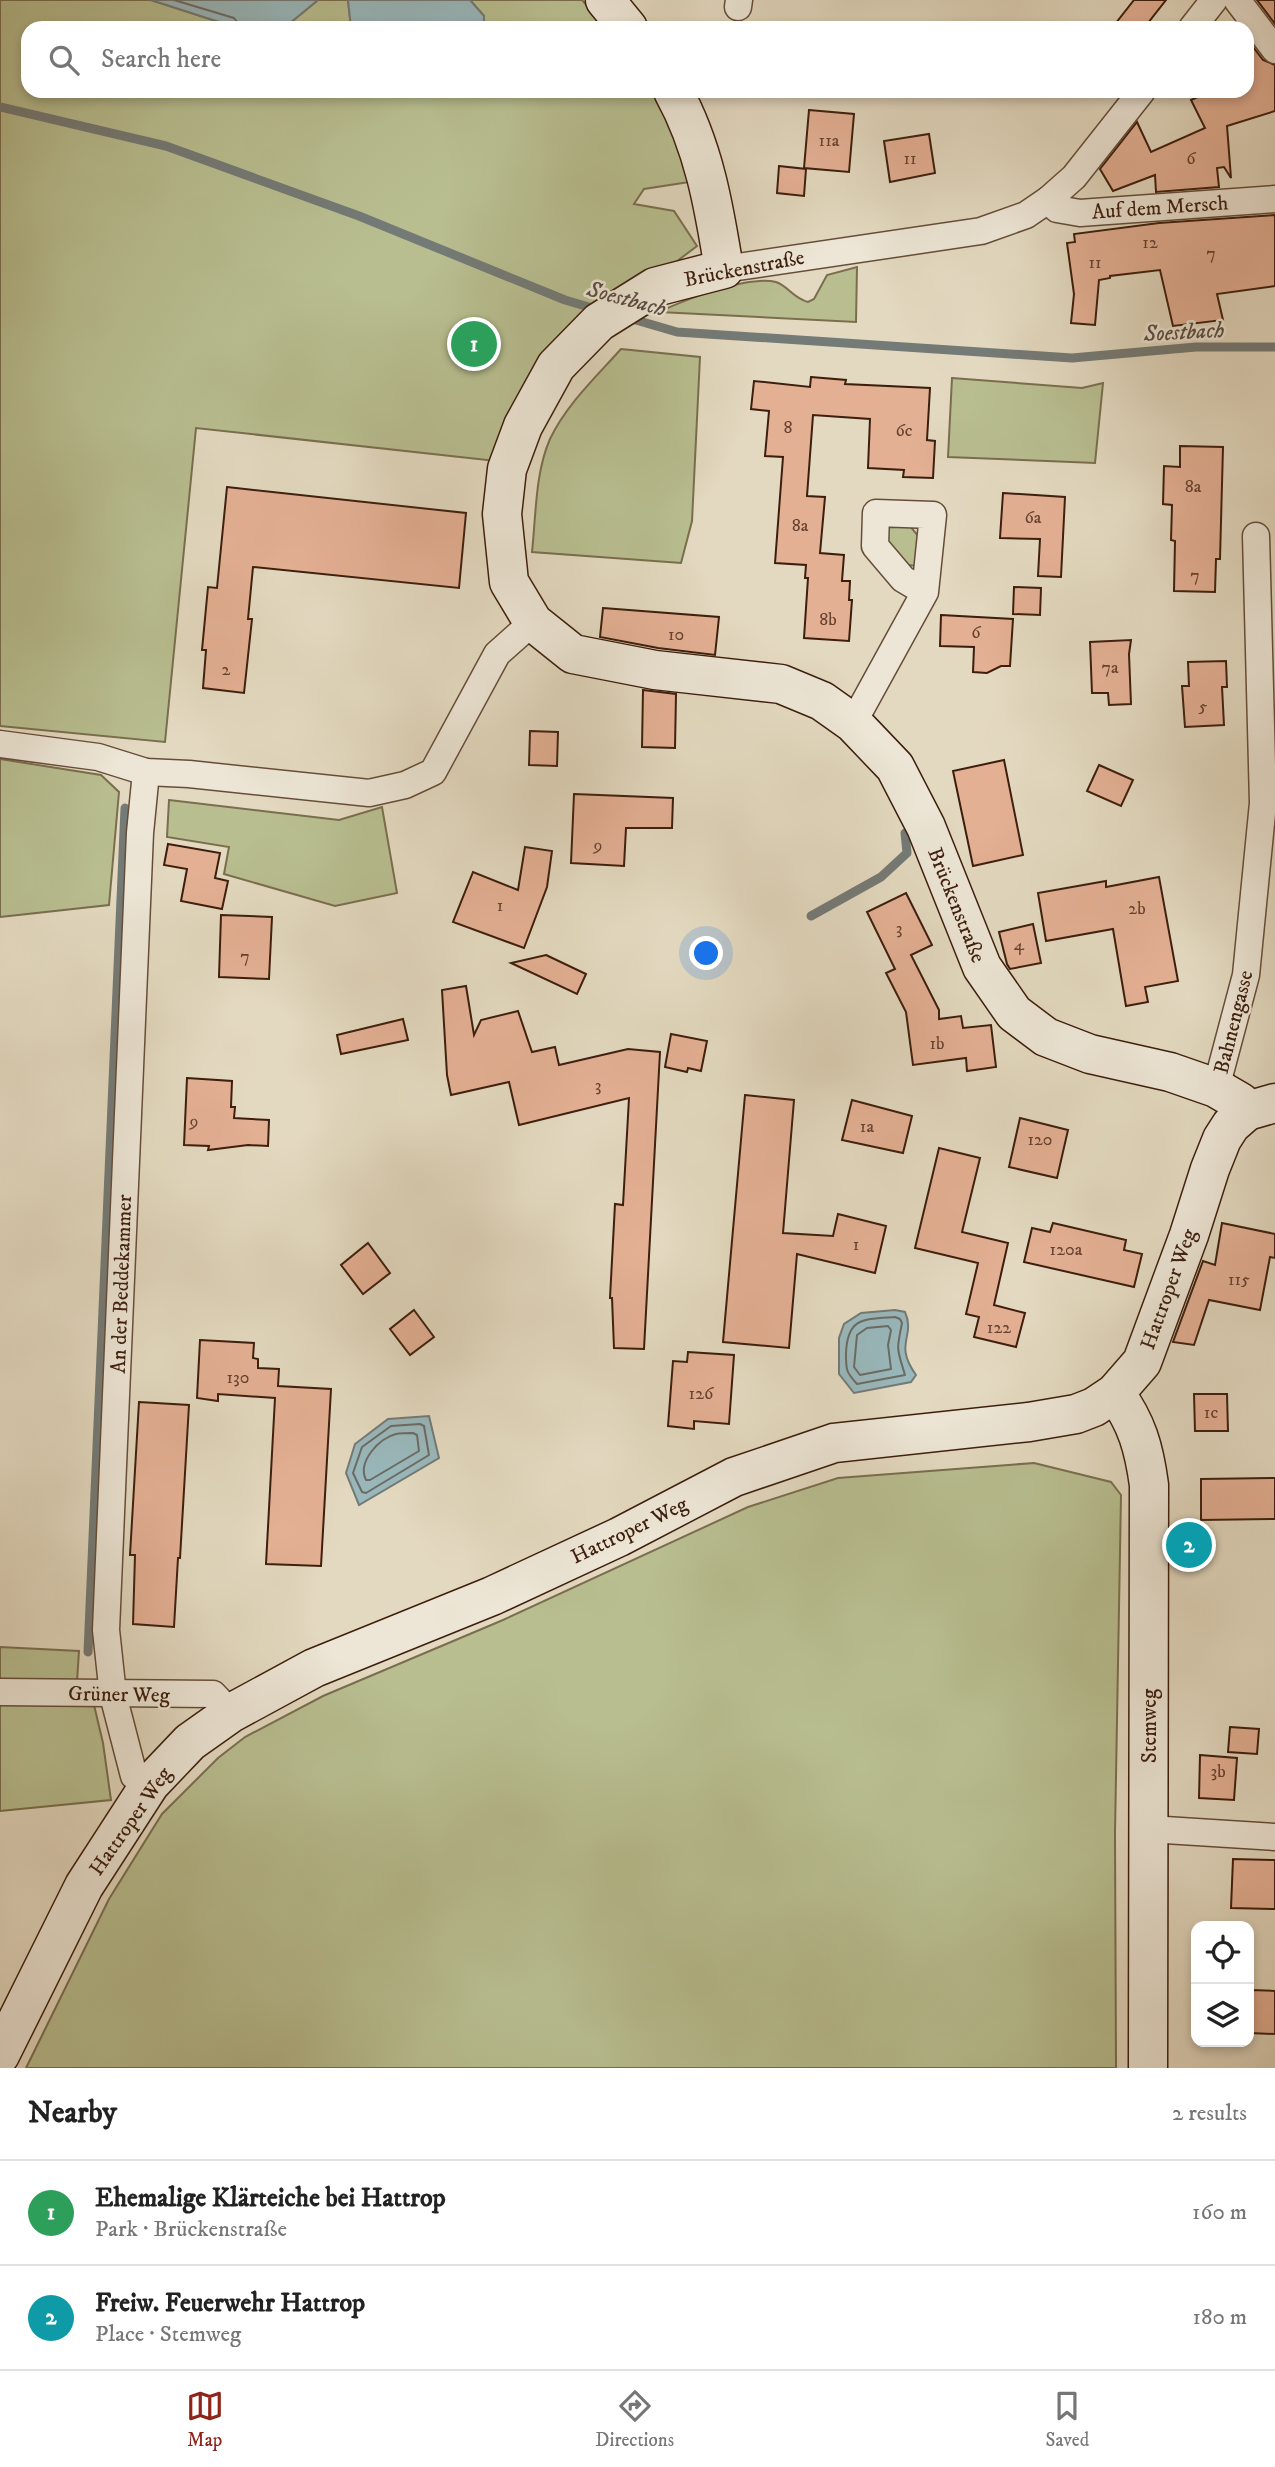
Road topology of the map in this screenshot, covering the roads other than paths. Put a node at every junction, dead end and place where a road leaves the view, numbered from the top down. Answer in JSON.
{"nodes":[{"id":1,"x":605,"y":0,"type":"edge"},
{"id":2,"x":1214,"y":0,"type":"edge"},
{"id":3,"x":1237,"y":0,"type":"edge"},
{"id":4,"x":622,"y":21,"type":"edge"},
{"id":5,"x":1198,"y":21,"type":"edge"},
{"id":6,"x":1253,"y":21,"type":"edge"},
{"id":7,"x":1254,"y":22,"type":"edge"},
{"id":8,"x":1275,"y":50,"type":"edge"},
{"id":9,"x":676,"y":98,"type":"edge"},
{"id":10,"x":1136,"y":98,"type":"edge"},
{"id":11,"x":1275,"y":199,"type":"edge"},
{"id":12,"x":1048,"y":200,"type":"junction"},
{"id":13,"x":724,"y":269,"type":"junction"},
{"id":14,"x":1256,"y":536,"type":"dead end"},
{"id":15,"x":925,"y":592,"type":"dead end"},
{"id":16,"x":533,"y":622,"type":"junction"},
{"id":17,"x":853,"y":723,"type":"junction"},
{"id":18,"x":0,"y":744,"type":"edge"},
{"id":19,"x":146,"y":772,"type":"junction"},
{"id":20,"x":1216,"y":1088,"type":"junction"},
{"id":21,"x":1261,"y":1107,"type":"edge"},
{"id":22,"x":1115,"y":1393,"type":"junction"},
{"id":23,"x":0,"y":1692,"type":"edge"},
{"id":24,"x":113,"y":1695,"type":"junction"},
{"id":25,"x":231,"y":1713,"type":"junction"},
{"id":26,"x":150,"y":1784,"type":"junction"},
{"id":27,"x":1149,"y":1829,"type":"junction"},
{"id":28,"x":1275,"y":1837,"type":"edge"},
{"id":29,"x":0,"y":2055,"type":"edge"},
{"id":30,"x":1148,"y":2068,"type":"edge"}],
"edges":[{"from":1,"to":4,"type":"street"},
{"from":2,"to":5,"type":"street"},
{"from":3,"to":6,"type":"street"},
{"from":7,"to":8,"type":"street"},
{"from":9,"to":13,"type":"street"},
{"from":10,"to":12,"type":"street","name":"Brückenstraße"},
{"from":11,"to":12,"type":"street","name":"Auf dem Mersch"},
{"from":12,"to":13,"type":"street","name":"Brückenstraße"},
{"from":13,"to":16,"type":"street","name":"Brückenstraße"},
{"from":14,"to":20,"type":"street","name":"Bahnengasse"},
{"from":15,"to":17,"type":"street"},
{"from":16,"to":17,"type":"street","name":"Brückenstraße"},
{"from":16,"to":19,"type":"street"},
{"from":17,"to":20,"type":"street","name":"Brückenstraße"},
{"from":18,"to":19,"type":"street"},
{"from":19,"to":24,"type":"street","name":"An der Beddekammer"},
{"from":20,"to":21,"type":"street","name":"Brückenstraße"},
{"from":21,"to":22,"type":"street","name":"Hattroper Weg"},
{"from":22,"to":25,"type":"street","name":"Hattroper Weg"},
{"from":22,"to":27,"type":"street","name":"Stemweg"},
{"from":23,"to":24,"type":"street","name":"Grüner Weg"},
{"from":24,"to":25,"type":"street","name":"Grüner Weg"},
{"from":24,"to":26,"type":"street","name":"An der Beddekammer"},
{"from":25,"to":26,"type":"street","name":"Hattroper Weg"},
{"from":26,"to":29,"type":"street","name":"Hattroper Weg"},
{"from":27,"to":28,"type":"street"},
{"from":27,"to":30,"type":"street","name":"Stemweg"}]}
